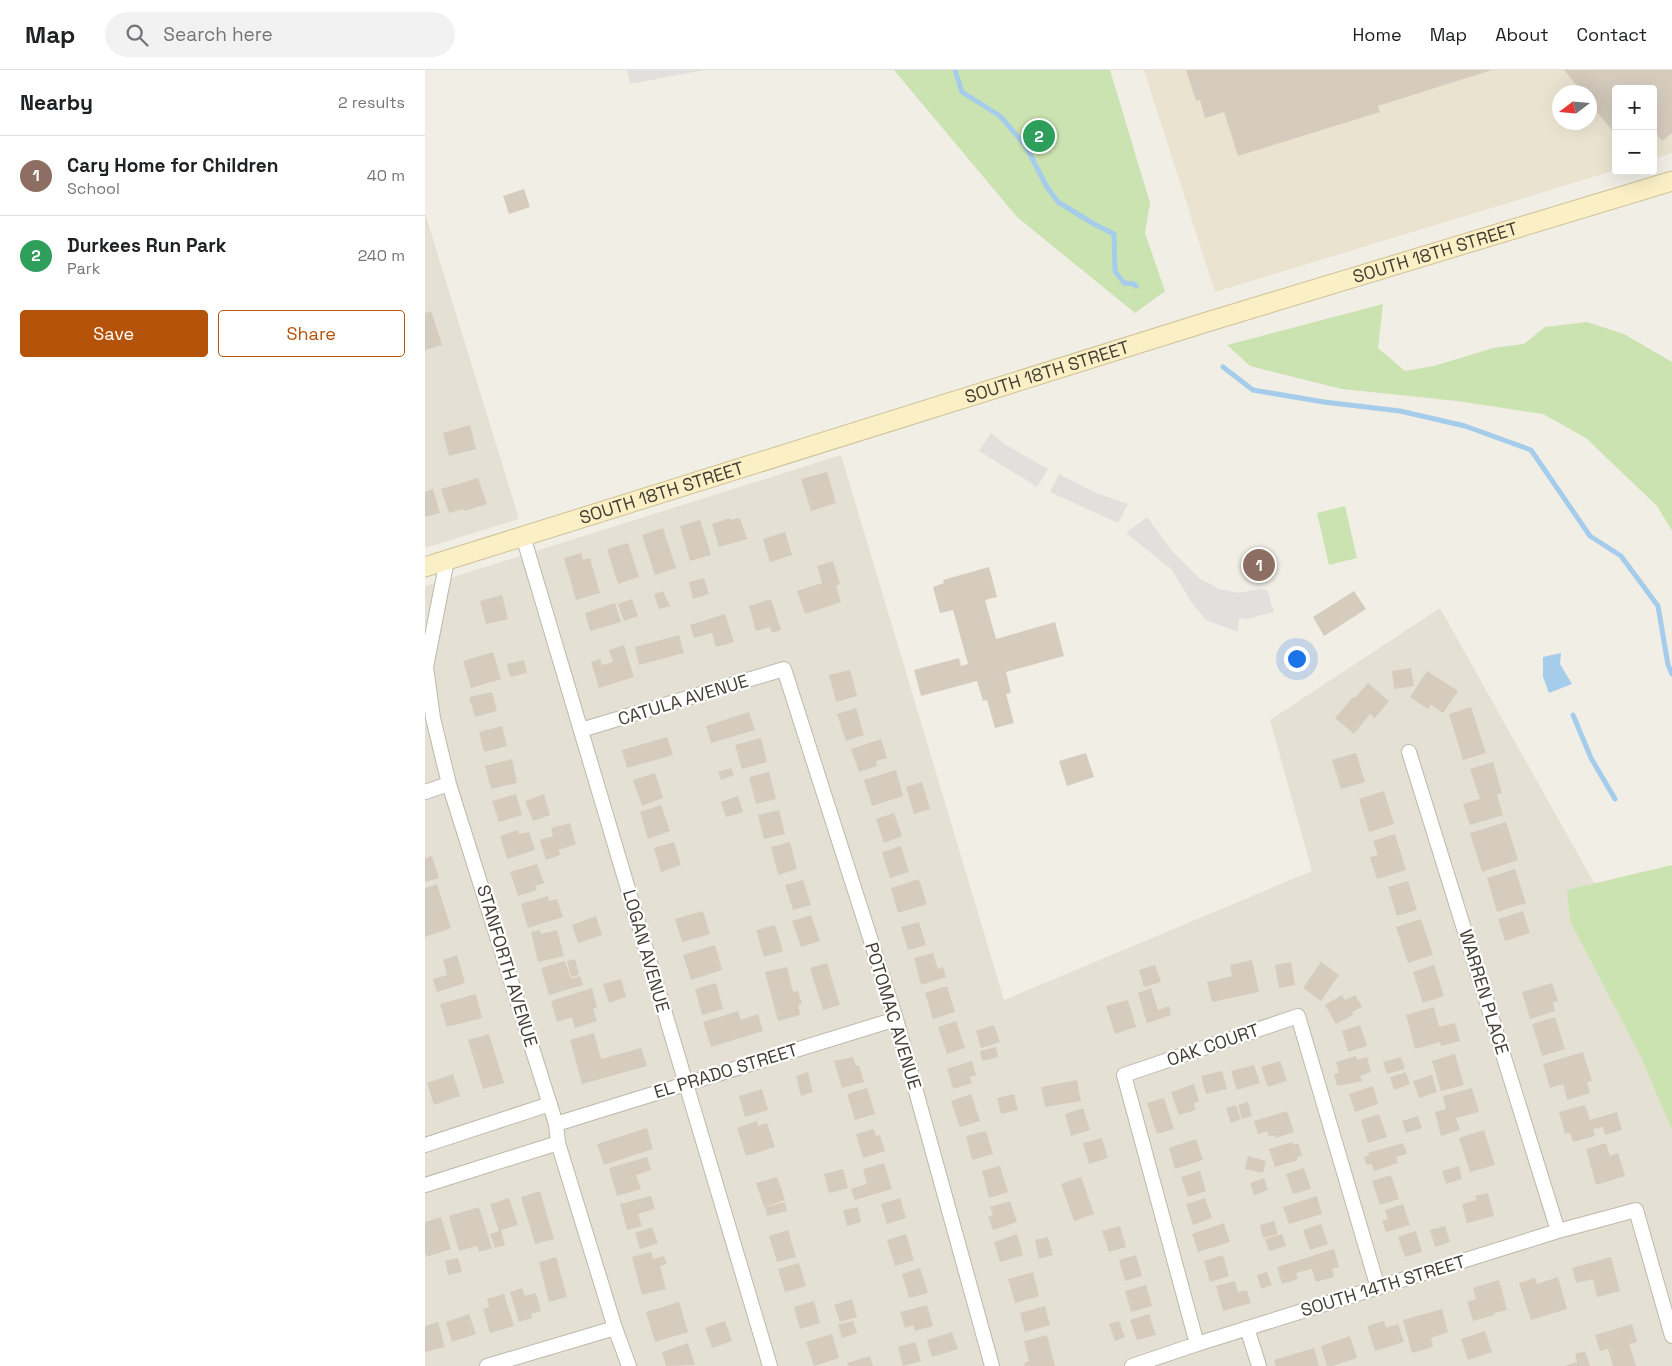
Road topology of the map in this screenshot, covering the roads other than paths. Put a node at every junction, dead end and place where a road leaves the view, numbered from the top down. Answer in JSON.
{"nodes":[{"id":1,"x":1672,"y":181,"type":"edge"},
{"id":2,"x":523,"y":536,"type":"junction"},
{"id":3,"x":447,"y":560,"type":"junction"},
{"id":4,"x":425,"y":567,"type":"edge"},
{"id":5,"x":784,"y":669,"type":"joint"},
{"id":6,"x":581,"y":730,"type":"junction"},
{"id":7,"x":1409,"y":752,"type":"dead end"},
{"id":8,"x":449,"y":784,"type":"junction"},
{"id":9,"x":425,"y":792,"type":"edge"},
{"id":10,"x":896,"y":1019,"type":"junction"},
{"id":11,"x":686,"y":1083,"type":"junction"},
{"id":12,"x":550,"y":1104,"type":"junction"},
{"id":13,"x":556,"y":1124,"type":"junction"},
{"id":14,"x":559,"y":1143,"type":"junction"},
{"id":15,"x":425,"y":1145,"type":"edge"},
{"id":16,"x":425,"y":1184,"type":"edge"},
{"id":17,"x":1558,"y":1231,"type":"junction"},
{"id":18,"x":1378,"y":1288,"type":"junction"},
{"id":19,"x":615,"y":1328,"type":"junction"},
{"id":20,"x":1247,"y":1328,"type":"junction"},
{"id":21,"x":1672,"y":1336,"type":"edge"},
{"id":22,"x":1197,"y":1344,"type":"junction"},
{"id":23,"x":487,"y":1366,"type":"edge"},
{"id":24,"x":629,"y":1366,"type":"edge"},
{"id":25,"x":770,"y":1366,"type":"edge"},
{"id":26,"x":993,"y":1366,"type":"edge"},
{"id":27,"x":1132,"y":1366,"type":"edge"},
{"id":28,"x":1259,"y":1366,"type":"edge"}],
"edges":[{"from":1,"to":2,"type":"main road","name":"SOUTH 18TH STREET"},
{"from":2,"to":3,"type":"main road","name":"SOUTH 18TH STREET"},
{"from":2,"to":6,"type":"street","name":"LOGAN AVENUE"},
{"from":3,"to":4,"type":"main road","name":"SOUTH 18TH STREET"},
{"from":3,"to":8,"type":"street","name":"STANFORTH AVENUE"},
{"from":5,"to":6,"type":"street","name":"CATULA AVENUE"},
{"from":5,"to":10,"type":"street","name":"POTOMAC AVENUE"},
{"from":6,"to":11,"type":"street","name":"LOGAN AVENUE"},
{"from":7,"to":17,"type":"street","name":"WARREN PLACE"},
{"from":8,"to":9,"type":"street"},
{"from":8,"to":12,"type":"street","name":"STANFORTH AVENUE"},
{"from":10,"to":11,"type":"street","name":"EL PRADO STREET"},
{"from":10,"to":26,"type":"street","name":"POTOMAC AVENUE"},
{"from":11,"to":13,"type":"street","name":"EL PRADO STREET"},
{"from":11,"to":25,"type":"street","name":"LOGAN AVENUE"},
{"from":12,"to":13,"type":"street","name":"STANFORTH AVENUE"},
{"from":12,"to":15,"type":"street"},
{"from":13,"to":14,"type":"street","name":"STANFORTH AVENUE"},
{"from":14,"to":16,"type":"street"},
{"from":14,"to":19,"type":"street","name":"STANFORTH AVENUE"},
{"from":17,"to":18,"type":"street","name":"SOUTH 14TH STREET"},
{"from":17,"to":21,"type":"street","name":"SOUTH 14TH STREET"},
{"from":18,"to":20,"type":"street","name":"SOUTH 14TH STREET"},
{"from":18,"to":22,"type":"street","name":"OAK COURT"},
{"from":19,"to":23,"type":"street"},
{"from":19,"to":24,"type":"street","name":"STANFORTH AVENUE"},
{"from":20,"to":22,"type":"street","name":"SOUTH 14TH STREET"},
{"from":20,"to":28,"type":"street"},
{"from":22,"to":27,"type":"street","name":"SOUTH 14TH STREET"}]}
